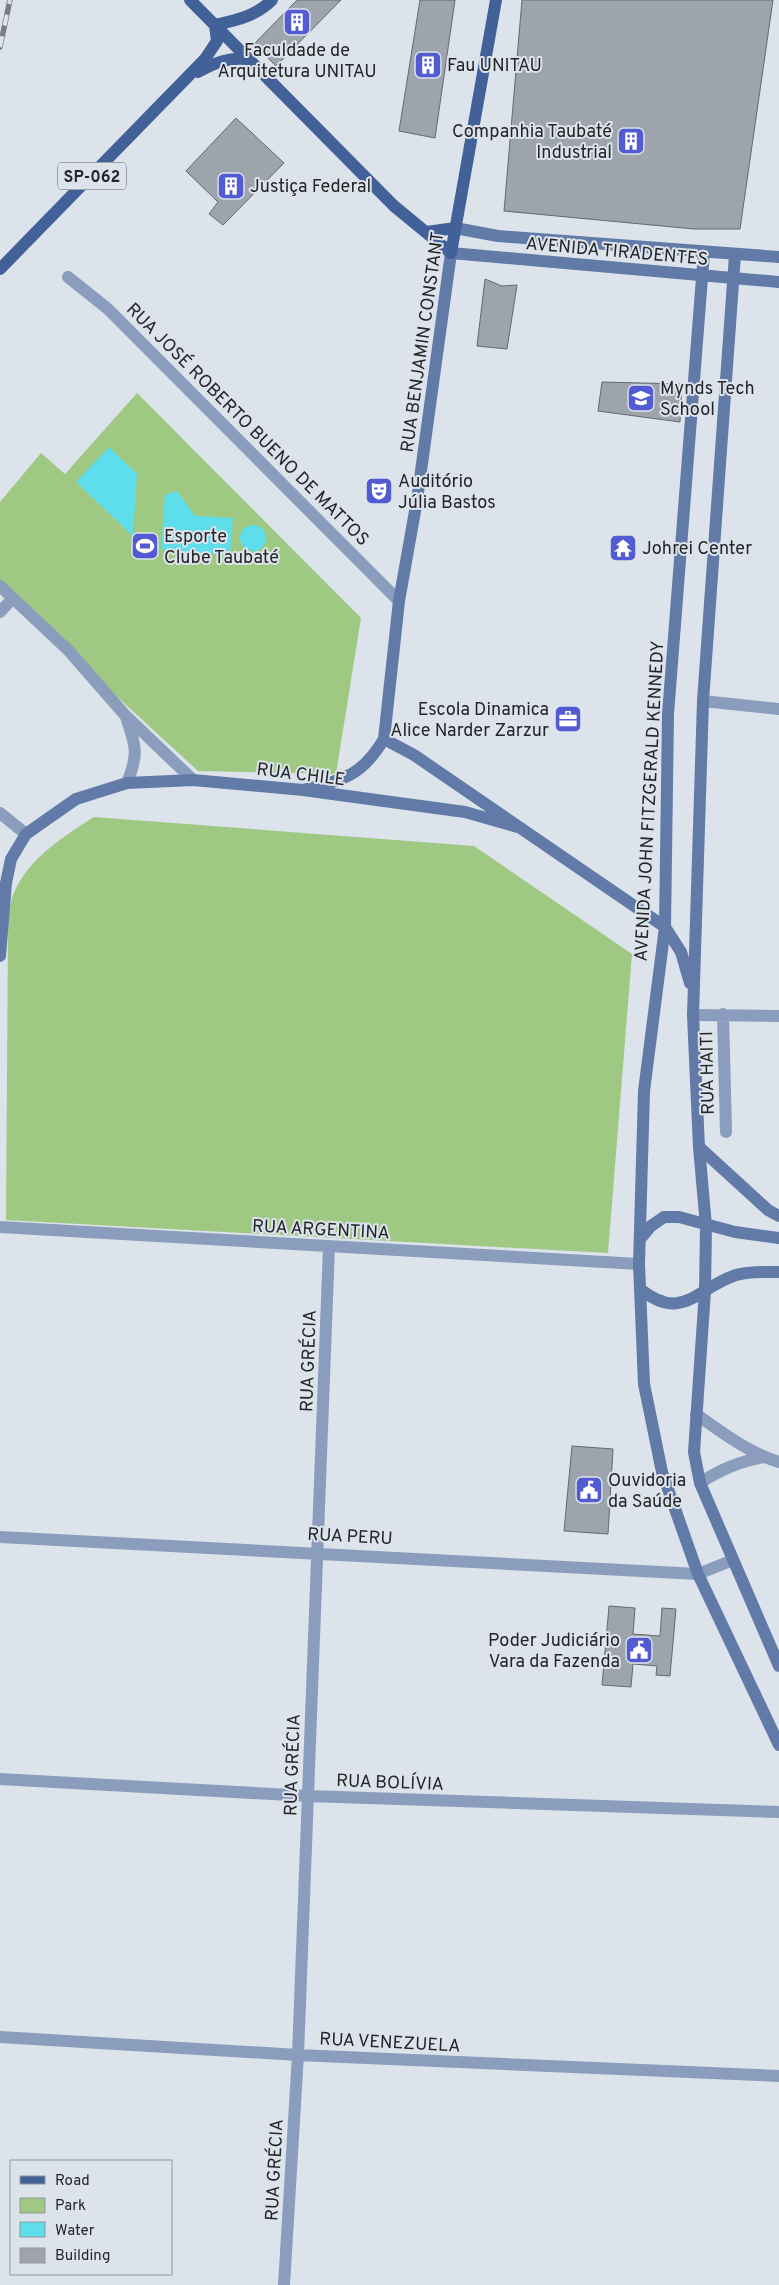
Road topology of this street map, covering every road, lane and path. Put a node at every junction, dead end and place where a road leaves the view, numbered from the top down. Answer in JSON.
{"nodes":[{"id":1,"x":190,"y":0,"type":"edge"},
{"id":2,"x":272,"y":0,"type":"edge"},
{"id":3,"x":496,"y":0,"type":"edge"},
{"id":4,"x":215,"y":25,"type":"junction"},
{"id":5,"x":247,"y":59,"type":"junction"},
{"id":6,"x":188,"y":79,"type":"junction"},
{"id":7,"x":455,"y":228,"type":"junction"},
{"id":8,"x":427,"y":232,"type":"junction"},
{"id":9,"x":704,"y":252,"type":"junction"},
{"id":10,"x":451,"y":254,"type":"junction"},
{"id":11,"x":735,"y":254,"type":"junction"},
{"id":12,"x":779,"y":257,"type":"edge"},
{"id":13,"x":0,"y":269,"type":"edge"},
{"id":14,"x":68,"y":276,"type":"dead end"},
{"id":15,"x":702,"y":276,"type":"junction"},
{"id":16,"x":734,"y":279,"type":"junction"},
{"id":17,"x":779,"y":282,"type":"edge"},
{"id":18,"x":0,"y":586,"type":"edge"},
{"id":19,"x":13,"y":598,"type":"junction"},
{"id":20,"x":399,"y":601,"type":"junction"},
{"id":21,"x":0,"y":612,"type":"edge"},
{"id":22,"x":703,"y":701,"type":"junction"},
{"id":23,"x":779,"y":708,"type":"edge"},
{"id":24,"x":125,"y":715,"type":"junction"},
{"id":25,"x":384,"y":739,"type":"junction"},
{"id":26,"x":193,"y":780,"type":"junction"},
{"id":27,"x":126,"y":783,"type":"junction"},
{"id":28,"x":303,"y":790,"type":"junction"},
{"id":29,"x":0,"y":814,"type":"edge"},
{"id":30,"x":521,"y":828,"type":"junction"},
{"id":31,"x":26,"y":834,"type":"junction"},
{"id":32,"x":665,"y":927,"type":"junction"},
{"id":33,"x":0,"y":956,"type":"edge"},
{"id":34,"x":693,"y":996,"type":"junction"},
{"id":35,"x":723,"y":1014,"type":"junction"},
{"id":36,"x":693,"y":1015,"type":"junction"},
{"id":37,"x":779,"y":1016,"type":"edge"},
{"id":38,"x":726,"y":1132,"type":"dead end"},
{"id":39,"x":698,"y":1147,"type":"junction"},
{"id":40,"x":779,"y":1216,"type":"edge"},
{"id":41,"x":706,"y":1226,"type":"junction"},
{"id":42,"x":0,"y":1227,"type":"edge"},
{"id":43,"x":641,"y":1238,"type":"junction"},
{"id":44,"x":779,"y":1238,"type":"edge"},
{"id":45,"x":329,"y":1247,"type":"junction"},
{"id":46,"x":639,"y":1264,"type":"junction"},
{"id":47,"x":779,"y":1272,"type":"edge"},
{"id":48,"x":640,"y":1289,"type":"junction"},
{"id":49,"x":705,"y":1291,"type":"junction"},
{"id":50,"x":696,"y":1414,"type":"junction"},
{"id":51,"x":764,"y":1458,"type":"junction"},
{"id":52,"x":779,"y":1462,"type":"edge"},
{"id":53,"x":700,"y":1483,"type":"junction"},
{"id":54,"x":0,"y":1537,"type":"edge"},
{"id":55,"x":318,"y":1552,"type":"junction"},
{"id":56,"x":733,"y":1560,"type":"junction"},
{"id":57,"x":698,"y":1574,"type":"junction"},
{"id":58,"x":779,"y":1666,"type":"edge"},
{"id":59,"x":779,"y":1745,"type":"edge"},
{"id":60,"x":0,"y":1779,"type":"edge"},
{"id":61,"x":308,"y":1796,"type":"junction"},
{"id":62,"x":779,"y":1812,"type":"edge"},
{"id":63,"x":0,"y":2036,"type":"edge"},
{"id":64,"x":298,"y":2055,"type":"junction"},
{"id":65,"x":779,"y":2076,"type":"edge"},
{"id":66,"x":284,"y":2285,"type":"edge"}],
"edges":[{"from":1,"to":4,"type":"main road"},
{"from":2,"to":4,"type":"main road"},
{"from":3,"to":7,"type":"main road","name":"RUA BENJAMIN CONSTANT"},
{"from":4,"to":5,"type":"main road"},
{"from":4,"to":6,"type":"main road"},
{"from":5,"to":6,"type":"main road"},
{"from":5,"to":8,"type":"main road"},
{"from":6,"to":13,"type":"main road","number":"SP-062"},
{"from":7,"to":8,"type":"main road"},
{"from":7,"to":9,"type":"main road","name":"AVENIDA TIRADENTES"},
{"from":7,"to":10,"type":"main road","name":"RUA BENJAMIN CONSTANT"},
{"from":8,"to":10,"type":"main road"},
{"from":9,"to":11,"type":"main road","name":"AVENIDA TIRADENTES"},
{"from":9,"to":15,"type":"main road","name":"AVENIDA JOHN FITZGERALD KENNEDY"},
{"from":10,"to":15,"type":"main road","name":"AVENIDA TIRADENTES"},
{"from":10,"to":20,"type":"main road","name":"RUA BENJAMIN CONSTANT"},
{"from":11,"to":12,"type":"main road","name":"AVENIDA TIRADENTES"},
{"from":11,"to":16,"type":"main road"},
{"from":14,"to":20,"type":"street","name":"RUA JOSÉ ROBERTO BUENO DE MATTOS"},
{"from":15,"to":16,"type":"main road","name":"AVENIDA TIRADENTES"},
{"from":15,"to":32,"type":"main road","name":"AVENIDA JOHN FITZGERALD KENNEDY"},
{"from":16,"to":17,"type":"main road","name":"AVENIDA TIRADENTES"},
{"from":16,"to":22,"type":"main road"},
{"from":18,"to":19,"type":"street"},
{"from":19,"to":21,"type":"street"},
{"from":19,"to":24,"type":"street"},
{"from":20,"to":25,"type":"main road","name":"RUA BENJAMIN CONSTANT"},
{"from":22,"to":23,"type":"street"},
{"from":22,"to":34,"type":"main road"},
{"from":24,"to":26,"type":"street"},
{"from":24,"to":27,"type":"street"},
{"from":25,"to":28,"type":"main road","name":"RUA BENJAMIN CONSTANT"},
{"from":25,"to":30,"type":"main road","name":"RUA CHILE"},
{"from":26,"to":27,"type":"main road","name":"RUA CHILE"},
{"from":26,"to":28,"type":"main road","name":"RUA CHILE"},
{"from":27,"to":31,"type":"main road","name":"RUA CHILE"},
{"from":28,"to":30,"type":"main road","name":"RUA CHILE"},
{"from":29,"to":31,"type":"street"},
{"from":30,"to":32,"type":"main road","name":"RUA CHILE"},
{"from":31,"to":33,"type":"main road"},
{"from":32,"to":34,"type":"main road"},
{"from":32,"to":43,"type":"main road","name":"AVENIDA JOHN FITZGERALD KENNEDY"},
{"from":34,"to":36,"type":"main road"},
{"from":35,"to":36,"type":"street"},
{"from":35,"to":37,"type":"street"},
{"from":35,"to":38,"type":"street","name":"RUA HAITI"},
{"from":36,"to":39,"type":"main road"},
{"from":39,"to":40,"type":"main road"},
{"from":39,"to":41,"type":"main road"},
{"from":41,"to":43,"type":"main road"},
{"from":41,"to":44,"type":"main road"},
{"from":41,"to":49,"type":"main road"},
{"from":42,"to":45,"type":"street","name":"RUA ARGENTINA"},
{"from":43,"to":46,"type":"main road","name":"AVENIDA JOHN FITZGERALD KENNEDY"},
{"from":45,"to":46,"type":"street","name":"RUA ARGENTINA"},
{"from":45,"to":55,"type":"street","name":"RUA GRÉCIA"},
{"from":46,"to":48,"type":"main road","name":"AVENIDA JOHN FITZGERALD KENNEDY"},
{"from":47,"to":49,"type":"main road"},
{"from":48,"to":49,"type":"main road"},
{"from":48,"to":57,"type":"main road","name":"AVENIDA JOHN FITZGERALD KENNEDY"},
{"from":49,"to":50,"type":"main road"},
{"from":50,"to":51,"type":"street"},
{"from":50,"to":53,"type":"main road"},
{"from":51,"to":52,"type":"street"},
{"from":51,"to":53,"type":"street"},
{"from":53,"to":56,"type":"main road"},
{"from":54,"to":55,"type":"street","name":"RUA PERU"},
{"from":55,"to":57,"type":"street","name":"RUA PERU"},
{"from":55,"to":61,"type":"street","name":"RUA GRÉCIA"},
{"from":56,"to":57,"type":"street"},
{"from":56,"to":58,"type":"main road"},
{"from":57,"to":59,"type":"main road","name":"AVENIDA JOHN FITZGERALD KENNEDY"},
{"from":60,"to":61,"type":"street","name":"RUA BOLÍVIA"},
{"from":61,"to":62,"type":"street","name":"RUA BOLÍVIA"},
{"from":61,"to":64,"type":"street","name":"RUA GRÉCIA"},
{"from":63,"to":64,"type":"street","name":"RUA VENEZUELA"},
{"from":64,"to":65,"type":"street","name":"RUA VENEZUELA"},
{"from":64,"to":66,"type":"street","name":"RUA GRÉCIA"}]}
